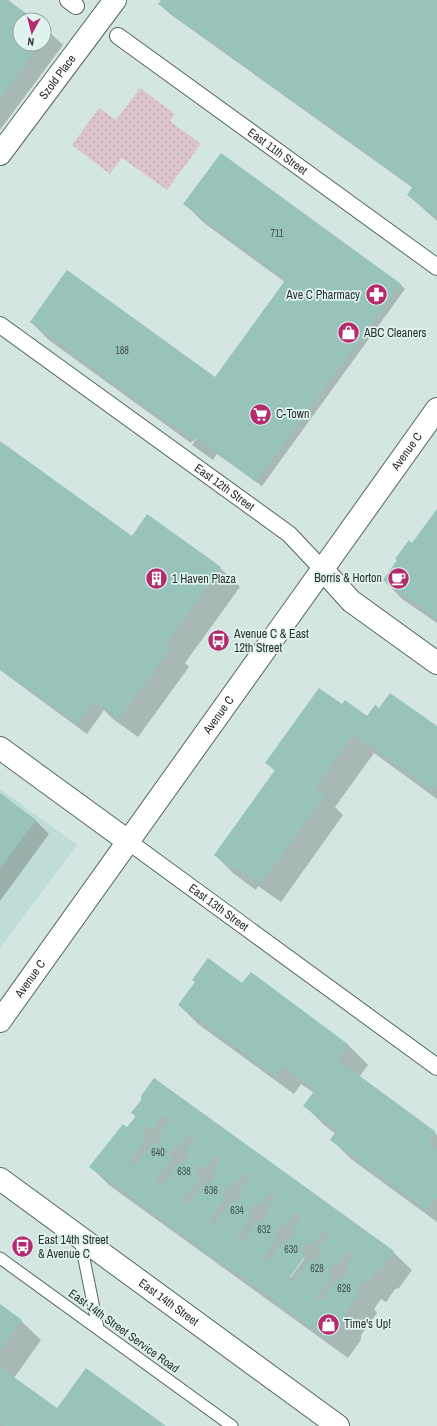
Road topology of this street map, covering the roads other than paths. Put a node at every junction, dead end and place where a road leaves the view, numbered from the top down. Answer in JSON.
{"nodes":[{"id":1,"x":115,"y":0,"type":"edge"},
{"id":2,"x":118,"y":36,"type":"dead end"},
{"id":3,"x":0,"y":154,"type":"edge"},
{"id":4,"x":437,"y":266,"type":"edge"},
{"id":5,"x":0,"y":325,"type":"edge"},
{"id":6,"x":437,"y":409,"type":"edge"},
{"id":7,"x":323,"y":570,"type":"junction"},
{"id":8,"x":437,"y":663,"type":"edge"},
{"id":9,"x":0,"y":748,"type":"edge"},
{"id":10,"x":129,"y":842,"type":"junction"},
{"id":11,"x":0,"y":1021,"type":"edge"},
{"id":12,"x":437,"y":1067,"type":"edge"},
{"id":13,"x":0,"y":1179,"type":"edge"},
{"id":14,"x":79,"y":1236,"type":"junction"},
{"id":15,"x":0,"y":1258,"type":"edge"},
{"id":16,"x":98,"y":1328,"type":"junction"},
{"id":17,"x":232,"y":1426,"type":"edge"},
{"id":18,"x":338,"y":1426,"type":"edge"}],
"edges":[{"from":1,"to":3,"type":"main road","name":"Szold Place"},
{"from":2,"to":4,"type":"street","name":"East 11th Street"},
{"from":5,"to":7,"type":"street","name":"East 12th Street"},
{"from":6,"to":7,"type":"main road","name":"Avenue C"},
{"from":7,"to":8,"type":"main road","name":"East 12th Street"},
{"from":7,"to":10,"type":"main road","name":"Avenue C"},
{"from":9,"to":10,"type":"main road","name":"East 13th Street"},
{"from":10,"to":11,"type":"main road","name":"Avenue C"},
{"from":10,"to":12,"type":"street","name":"East 13th Street"},
{"from":13,"to":14,"type":"main road","name":"East 14th Street"},
{"from":14,"to":16,"type":"lane"},
{"from":14,"to":18,"type":"main road","name":"East 14th Street"},
{"from":15,"to":16,"type":"lane","name":"East 14th Street Service Road"},
{"from":16,"to":17,"type":"lane","name":"East 14th Street Service Road"}]}
